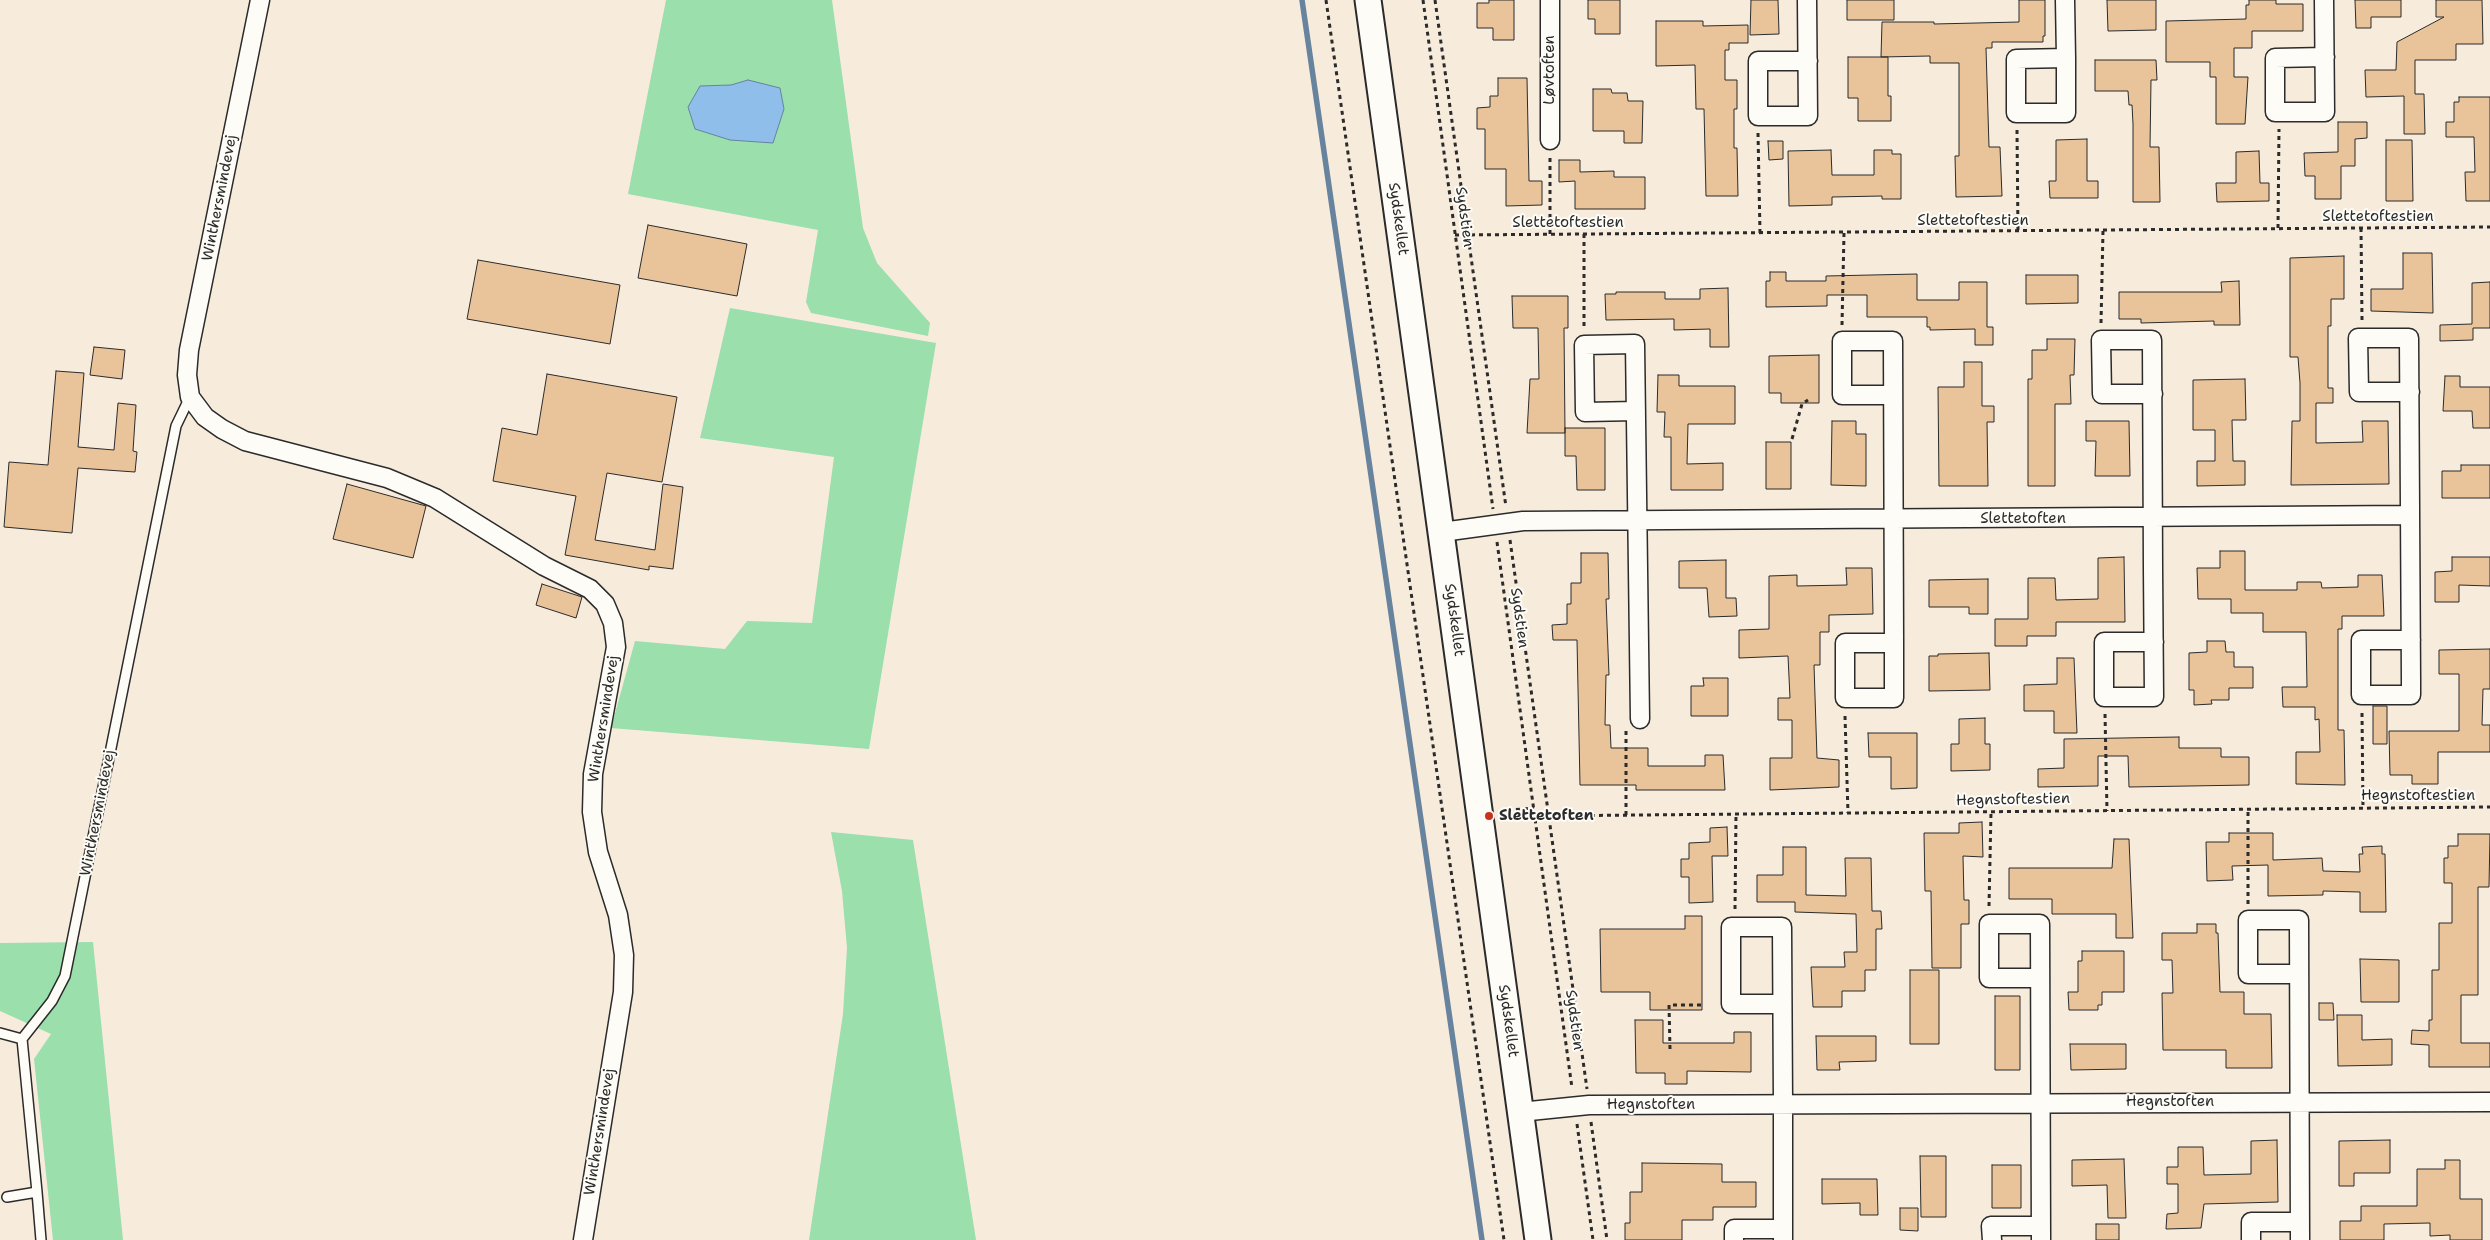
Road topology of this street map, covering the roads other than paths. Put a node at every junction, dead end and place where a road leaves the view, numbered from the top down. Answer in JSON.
{"nodes":[{"id":1,"x":260,"y":0,"type":"edge"},
{"id":2,"x":1368,"y":0,"type":"edge"},
{"id":3,"x":1550,"y":0,"type":"edge"},
{"id":4,"x":1808,"y":0,"type":"edge"},
{"id":5,"x":2065,"y":0,"type":"edge"},
{"id":6,"x":2324,"y":0,"type":"edge"},
{"id":7,"x":2324,"y":57,"type":"junction"},
{"id":8,"x":2066,"y":58,"type":"junction"},
{"id":9,"x":1808,"y":61,"type":"junction"},
{"id":10,"x":1550,"y":140,"type":"road end"},
{"id":11,"x":2410,"y":392,"type":"junction"},
{"id":12,"x":2152,"y":394,"type":"junction"},
{"id":13,"x":1893,"y":395,"type":"junction"},
{"id":14,"x":190,"y":397,"type":"junction"},
{"id":15,"x":1636,"y":411,"type":"junction"},
{"id":16,"x":2410,"y":516,"type":"junction"},
{"id":17,"x":2153,"y":518,"type":"junction"},
{"id":18,"x":1894,"y":520,"type":"junction"},
{"id":19,"x":1637,"y":522,"type":"junction"},
{"id":20,"x":1442,"y":532,"type":"junction"},
{"id":21,"x":2410,"y":640,"type":"junction"},
{"id":22,"x":2154,"y":642,"type":"junction"},
{"id":23,"x":1894,"y":643,"type":"junction"},
{"id":24,"x":1640,"y":719,"type":"road end"},
{"id":25,"x":2299,"y":974,"type":"junction"},
{"id":26,"x":2040,"y":978,"type":"junction"},
{"id":27,"x":1782,"y":1004,"type":"junction"},
{"id":28,"x":0,"y":1033,"type":"edge"},
{"id":29,"x":22,"y":1039,"type":"junction"},
{"id":30,"x":2040,"y":1102,"type":"junction"},
{"id":31,"x":2300,"y":1102,"type":"junction"},
{"id":32,"x":2490,"y":1102,"type":"edge"},
{"id":33,"x":1783,"y":1104,"type":"junction"},
{"id":34,"x":1520,"y":1112,"type":"junction"},
{"id":35,"x":37,"y":1192,"type":"junction"},
{"id":36,"x":7,"y":1197,"type":"dead end"},
{"id":37,"x":2300,"y":1222,"type":"junction"},
{"id":38,"x":2041,"y":1233,"type":"edge"},
{"id":39,"x":1783,"y":1234,"type":"edge"},
{"id":40,"x":41,"y":1240,"type":"edge"},
{"id":41,"x":583,"y":1240,"type":"edge"},
{"id":42,"x":1538,"y":1240,"type":"edge"},
{"id":43,"x":1734,"y":1240,"type":"edge"},
{"id":44,"x":1992,"y":1240,"type":"edge"},
{"id":45,"x":2251,"y":1240,"type":"edge"},
{"id":46,"x":2300,"y":1240,"type":"edge"}],
"edges":[{"from":1,"to":14,"type":"street","name":"Winthersmindevej"},
{"from":2,"to":20,"type":"street","name":"Sydskellet"},
{"from":3,"to":10,"type":"street","name":"Løvtoften"},
{"from":4,"to":9,"type":"street"},
{"from":5,"to":8,"type":"street"},
{"from":6,"to":7,"type":"street"},
{"from":7,"to":7,"type":"street"},
{"from":8,"to":8,"type":"street"},
{"from":9,"to":9,"type":"street"},
{"from":11,"to":11,"type":"street"},
{"from":11,"to":16,"type":"street"},
{"from":12,"to":12,"type":"street"},
{"from":12,"to":17,"type":"street"},
{"from":13,"to":13,"type":"street"},
{"from":13,"to":18,"type":"street"},
{"from":14,"to":29,"type":"lane","name":"Winthersmindevej"},
{"from":14,"to":41,"type":"street","name":"Winthersmindevej"},
{"from":15,"to":15,"type":"street"},
{"from":15,"to":19,"type":"street"},
{"from":16,"to":17,"type":"street","name":"Slettetoften"},
{"from":16,"to":21,"type":"street"},
{"from":17,"to":18,"type":"street","name":"Slettetoften"},
{"from":17,"to":22,"type":"street"},
{"from":18,"to":19,"type":"street","name":"Slettetoften"},
{"from":18,"to":23,"type":"street"},
{"from":19,"to":20,"type":"street","name":"Slettetoften"},
{"from":19,"to":24,"type":"street"},
{"from":20,"to":34,"type":"street","name":"Sydskellet"},
{"from":21,"to":21,"type":"street"},
{"from":22,"to":22,"type":"street"},
{"from":23,"to":23,"type":"street"},
{"from":25,"to":25,"type":"street"},
{"from":25,"to":31,"type":"street"},
{"from":26,"to":26,"type":"street"},
{"from":26,"to":30,"type":"street"},
{"from":27,"to":27,"type":"street"},
{"from":27,"to":33,"type":"street"},
{"from":28,"to":29,"type":"lane"},
{"from":29,"to":35,"type":"lane"},
{"from":30,"to":31,"type":"street","name":"Hegnstoften"},
{"from":30,"to":33,"type":"street","name":"Hegnstoften"},
{"from":30,"to":38,"type":"street"},
{"from":31,"to":32,"type":"street","name":"Hegnstoften"},
{"from":31,"to":37,"type":"street"},
{"from":33,"to":34,"type":"street","name":"Hegnstoften"},
{"from":33,"to":39,"type":"street"},
{"from":34,"to":42,"type":"street","name":"Sydskellet"},
{"from":35,"to":36,"type":"lane"},
{"from":35,"to":40,"type":"lane"},
{"from":37,"to":45,"type":"street"},
{"from":37,"to":46,"type":"street"},
{"from":38,"to":44,"type":"street"},
{"from":39,"to":43,"type":"street"}]}
